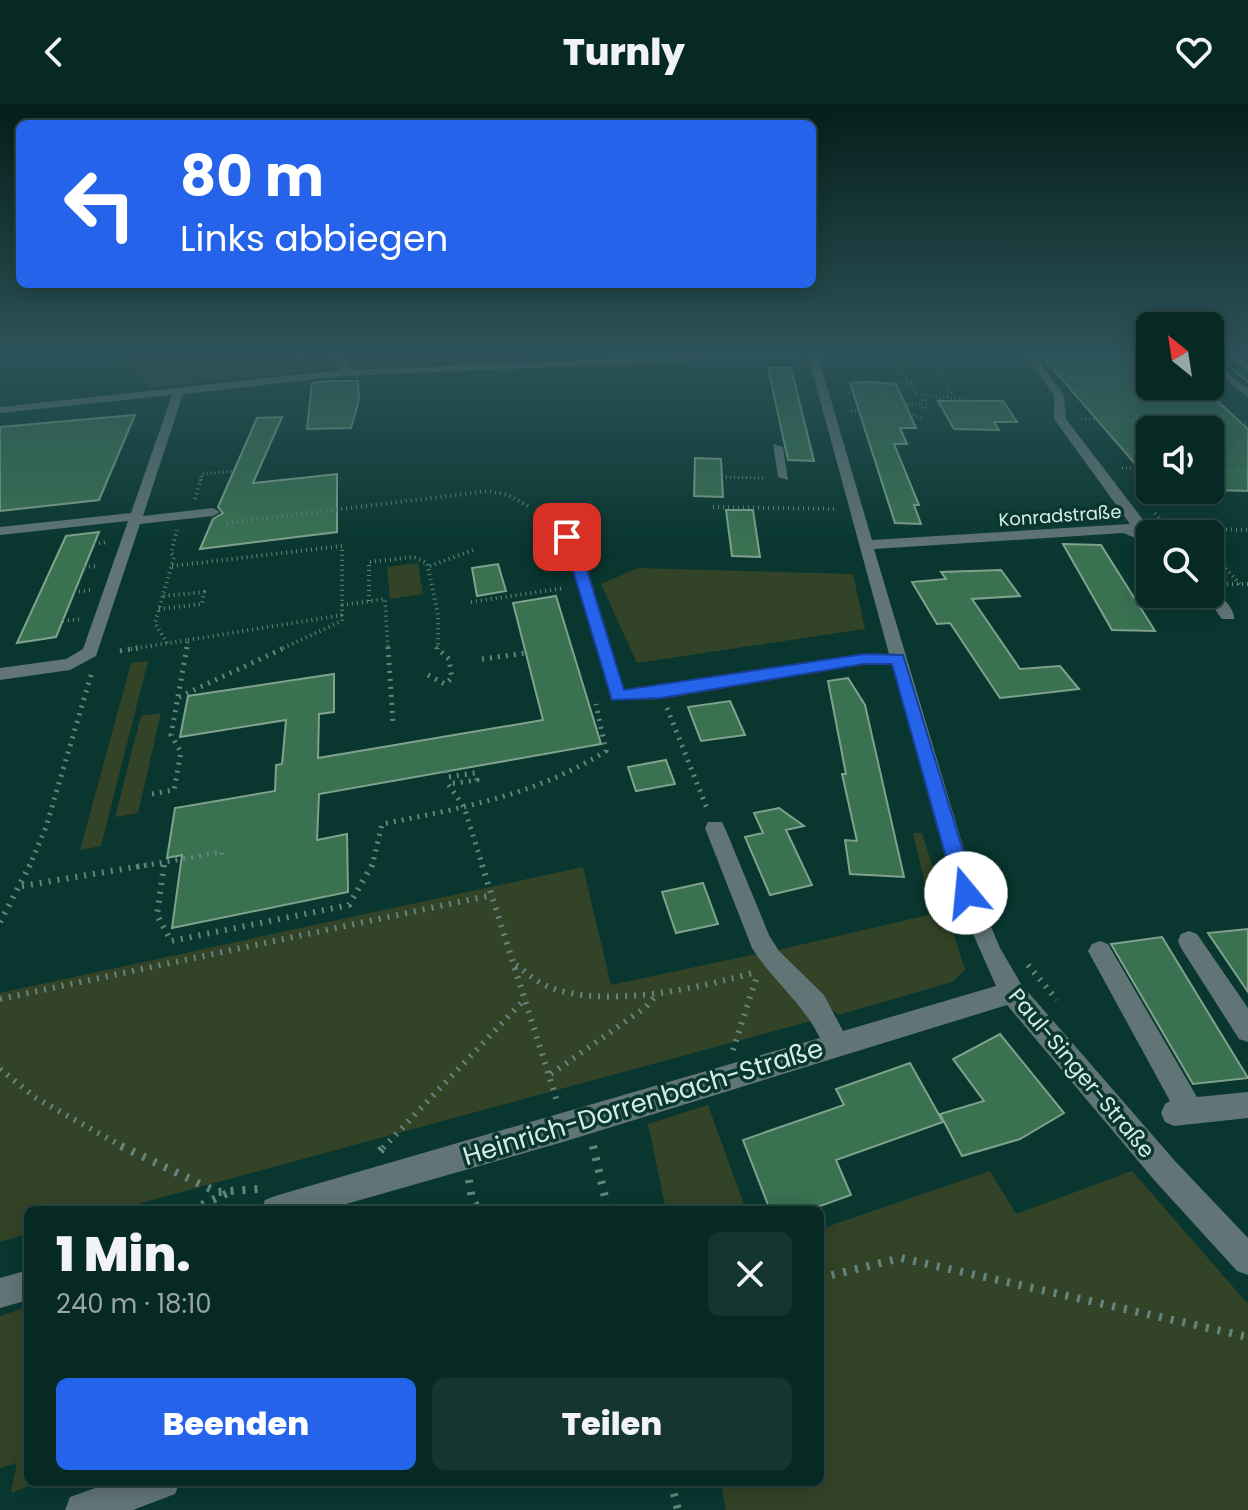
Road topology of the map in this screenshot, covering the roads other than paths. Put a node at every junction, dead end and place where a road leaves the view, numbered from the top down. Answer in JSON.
{"nodes":[{"id":1,"x":170,"y":416,"type":"edge"},
{"id":2,"x":830,"y":416,"type":"edge"},
{"id":3,"x":1060,"y":416,"type":"edge"},
{"id":4,"x":777,"y":447,"type":"dead end"},
{"id":5,"x":784,"y":477,"type":"dead end"},
{"id":6,"x":543,"y":515,"type":"road end"},
{"id":7,"x":216,"y":518,"type":"road end"},
{"id":8,"x":133,"y":524,"type":"junction"},
{"id":9,"x":1133,"y":529,"type":"junction"},
{"id":10,"x":0,"y":531,"type":"edge"},
{"id":11,"x":1136,"y":531,"type":"edge"},
{"id":12,"x":868,"y":545,"type":"junction"},
{"id":13,"x":1222,"y":608,"type":"edge"},
{"id":14,"x":1228,"y":616,"type":"dead end"},
{"id":15,"x":898,"y":659,"type":"junction"},
{"id":16,"x":0,"y":674,"type":"edge"},
{"id":17,"x":715,"y":828,"type":"road end"},
{"id":18,"x":1189,"y":941,"type":"dead end"},
{"id":19,"x":1100,"y":951,"type":"dead end"},
{"id":20,"x":1012,"y":992,"type":"junction"},
{"id":21,"x":1248,"y":1030,"type":"edge"},
{"id":22,"x":837,"y":1045,"type":"junction"},
{"id":23,"x":1248,"y":1105,"type":"edge"},
{"id":24,"x":272,"y":1199,"type":"edge"},
{"id":25,"x":310,"y":1205,"type":"edge"},
{"id":26,"x":1248,"y":1260,"type":"edge"},
{"id":27,"x":24,"y":1286,"type":"edge"},
{"id":28,"x":0,"y":1293,"type":"edge"},
{"id":29,"x":152,"y":1486,"type":"edge"},
{"id":30,"x":83,"y":1510,"type":"edge"}],
"edges":[{"from":1,"to":8,"type":"street"},
{"from":2,"to":12,"type":"street","name":"Paul-Singer-Straße"},
{"from":3,"to":9,"type":"street","name":"Konradstraße"},
{"from":4,"to":5,"type":"street"},
{"from":6,"to":15,"type":"street"},
{"from":7,"to":8,"type":"street"},
{"from":8,"to":10,"type":"street"},
{"from":8,"to":16,"type":"street"},
{"from":9,"to":11,"type":"street"},
{"from":9,"to":12,"type":"street","name":"Konradstraße"},
{"from":12,"to":15,"type":"street","name":"Paul-Singer-Straße"},
{"from":13,"to":14,"type":"street"},
{"from":15,"to":20,"type":"street","name":"Paul-Singer-Straße"},
{"from":17,"to":22,"type":"street"},
{"from":18,"to":21,"type":"street"},
{"from":19,"to":23,"type":"street"},
{"from":20,"to":22,"type":"street","name":"Heinrich-Dorrenbach-Straße"},
{"from":20,"to":26,"type":"street","name":"Paul-Singer-Straße"},
{"from":22,"to":25,"type":"street","name":"Heinrich-Dorrenbach-Straße"},
{"from":24,"to":25,"type":"street","name":"Heinrich-Dorrenbach-Straße"},
{"from":27,"to":28,"type":"street"},
{"from":29,"to":30,"type":"street"}]}
